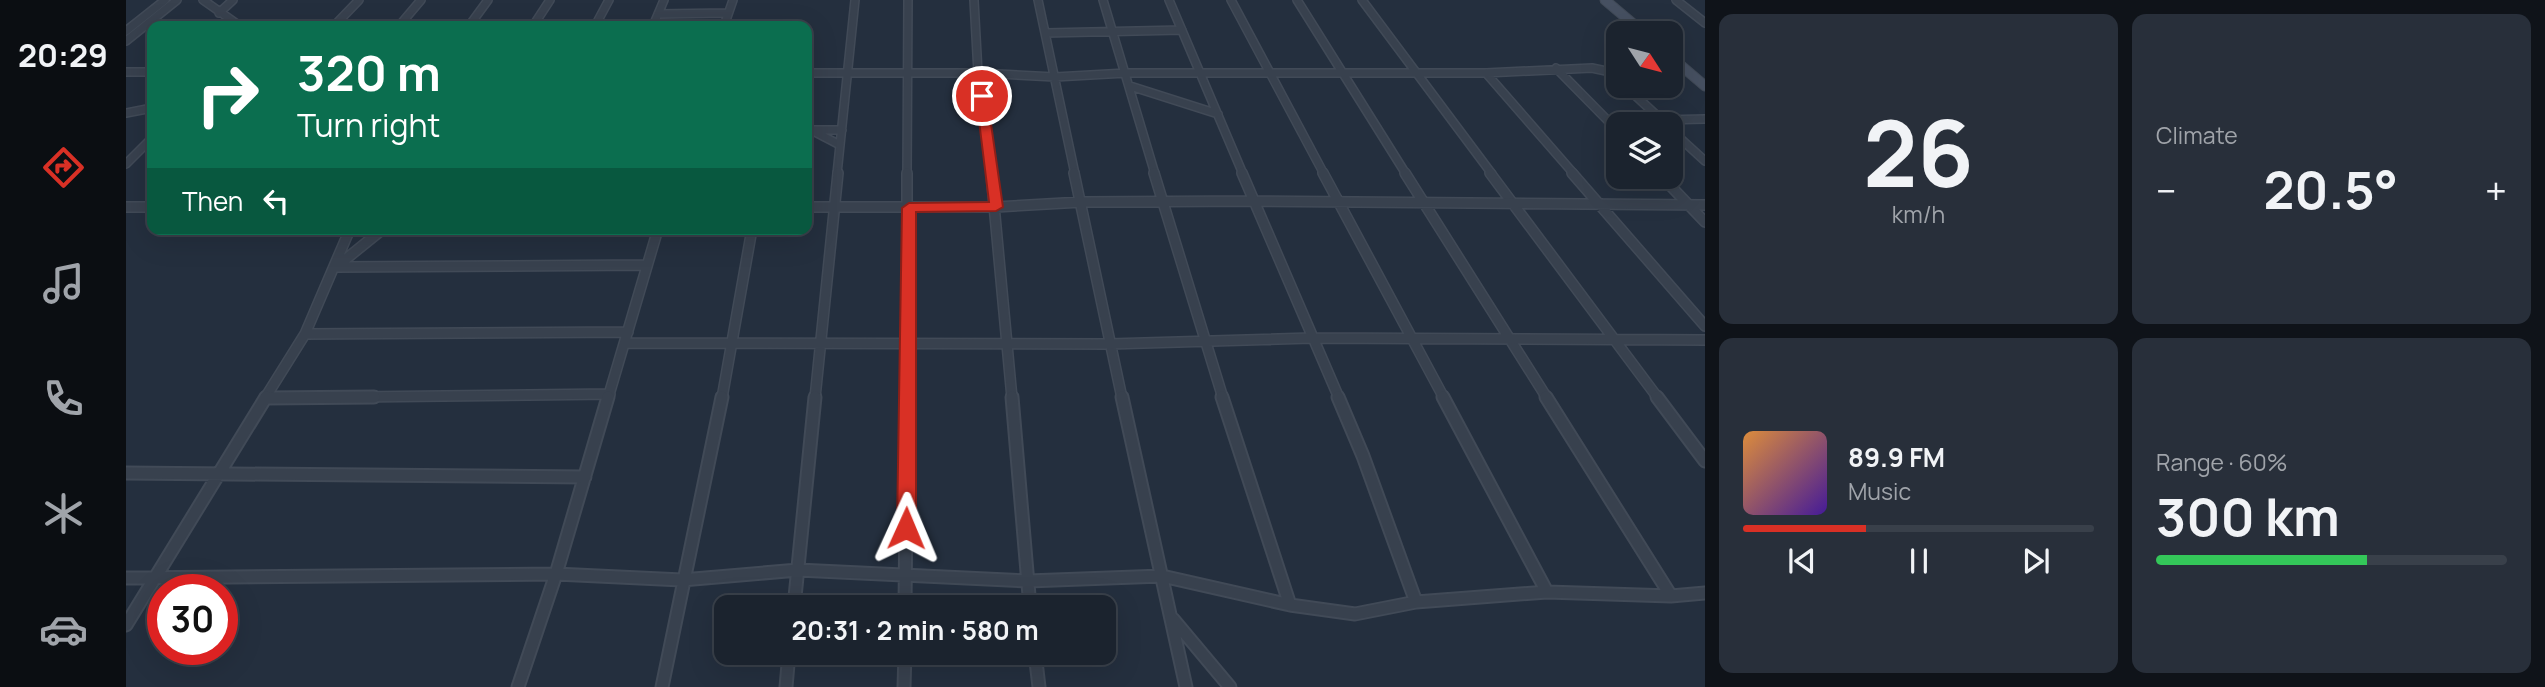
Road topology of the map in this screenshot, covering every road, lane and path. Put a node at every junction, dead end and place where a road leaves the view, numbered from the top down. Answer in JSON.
{"nodes":[{"id":1,"x":165,"y":0,"type":"edge"},
{"id":2,"x":177,"y":0,"type":"edge"},
{"id":3,"x":204,"y":0,"type":"edge"},
{"id":4,"x":233,"y":0,"type":"edge"},
{"id":5,"x":359,"y":0,"type":"edge"},
{"id":6,"x":421,"y":0,"type":"edge"},
{"id":7,"x":488,"y":0,"type":"edge"},
{"id":8,"x":550,"y":0,"type":"edge"},
{"id":9,"x":609,"y":0,"type":"edge"},
{"id":10,"x":664,"y":0,"type":"edge"},
{"id":11,"x":733,"y":0,"type":"edge"},
{"id":12,"x":855,"y":0,"type":"edge"},
{"id":13,"x":908,"y":0,"type":"edge"},
{"id":14,"x":974,"y":0,"type":"edge"},
{"id":15,"x":1038,"y":0,"type":"edge"},
{"id":16,"x":1103,"y":0,"type":"edge"},
{"id":17,"x":1169,"y":0,"type":"edge"},
{"id":18,"x":1230,"y":0,"type":"edge"},
{"id":19,"x":1297,"y":0,"type":"edge"},
{"id":20,"x":1363,"y":0,"type":"edge"},
{"id":21,"x":1605,"y":0,"type":"edge"},
{"id":22,"x":1676,"y":0,"type":"edge"},
{"id":23,"x":219,"y":13,"type":"junction"},
{"id":24,"x":728,"y":13,"type":"junction"},
{"id":25,"x":659,"y":14,"type":"junction"},
{"id":26,"x":151,"y":21,"type":"edge"},
{"id":27,"x":232,"y":21,"type":"edge"},
{"id":28,"x":339,"y":21,"type":"edge"},
{"id":29,"x":403,"y":21,"type":"edge"},
{"id":30,"x":473,"y":21,"type":"edge"},
{"id":31,"x":536,"y":21,"type":"edge"},
{"id":32,"x":598,"y":21,"type":"edge"},
{"id":33,"x":656,"y":21,"type":"edge"},
{"id":34,"x":726,"y":21,"type":"edge"},
{"id":35,"x":1630,"y":21,"type":"edge"},
{"id":36,"x":1705,"y":23,"type":"edge"},
{"id":37,"x":147,"y":24,"type":"edge"},
{"id":38,"x":1111,"y":30,"type":"junction"},
{"id":39,"x":1182,"y":30,"type":"junction"},
{"id":40,"x":126,"y":31,"type":"edge"},
{"id":41,"x":1046,"y":33,"type":"junction"},
{"id":42,"x":126,"y":41,"type":"edge"},
{"id":43,"x":1556,"y":68,"type":"junction"},
{"id":44,"x":1684,"y":68,"type":"edge"},
{"id":45,"x":1606,"y":71,"type":"edge"},
{"id":46,"x":126,"y":72,"type":"edge"},
{"id":47,"x":147,"y":72,"type":"edge"},
{"id":48,"x":847,"y":72,"type":"junction"},
{"id":49,"x":1200,"y":72,"type":"junction"},
{"id":50,"x":812,"y":73,"type":"edge"},
{"id":51,"x":978,"y":73,"type":"junction"},
{"id":52,"x":1126,"y":73,"type":"junction"},
{"id":53,"x":1269,"y":73,"type":"junction"},
{"id":54,"x":1343,"y":73,"type":"junction"},
{"id":55,"x":1486,"y":73,"type":"junction"},
{"id":56,"x":908,"y":74,"type":"junction"},
{"id":57,"x":1416,"y":74,"type":"junction"},
{"id":58,"x":1055,"y":77,"type":"junction"},
{"id":59,"x":1130,"y":86,"type":"junction"},
{"id":60,"x":1705,"y":86,"type":"edge"},
{"id":61,"x":1638,"y":98,"type":"edge"},
{"id":62,"x":147,"y":108,"type":"edge"},
{"id":63,"x":129,"y":110,"type":"edge"},
{"id":64,"x":1652,"y":112,"type":"edge"},
{"id":65,"x":1217,"y":114,"type":"junction"},
{"id":66,"x":1606,"y":119,"type":"edge"},
{"id":67,"x":1705,"y":119,"type":"edge"},
{"id":68,"x":1683,"y":121,"type":"edge"},
{"id":69,"x":812,"y":130,"type":"edge"},
{"id":70,"x":842,"y":130,"type":"junction"},
{"id":71,"x":812,"y":131,"type":"edge"},
{"id":72,"x":1683,"y":141,"type":"edge"},
{"id":73,"x":147,"y":143,"type":"edge"},
{"id":74,"x":840,"y":145,"type":"junction"},
{"id":75,"x":1705,"y":161,"type":"edge"},
{"id":76,"x":126,"y":164,"type":"edge"},
{"id":77,"x":1674,"y":189,"type":"edge"},
{"id":78,"x":1164,"y":201,"type":"junction"},
{"id":79,"x":1254,"y":201,"type":"junction"},
{"id":80,"x":1082,"y":202,"type":"junction"},
{"id":81,"x":1338,"y":202,"type":"junction"},
{"id":82,"x":1424,"y":202,"type":"junction"},
{"id":83,"x":1514,"y":202,"type":"junction"},
{"id":84,"x":1602,"y":203,"type":"junction"},
{"id":85,"x":1689,"y":205,"type":"junction"},
{"id":86,"x":1705,"y":205,"type":"edge"},
{"id":87,"x":835,"y":206,"type":"junction"},
{"id":88,"x":126,"y":207,"type":"edge"},
{"id":89,"x":147,"y":207,"type":"edge"},
{"id":90,"x":812,"y":207,"type":"edge"},
{"id":91,"x":996,"y":207,"type":"junction"},
{"id":92,"x":909,"y":208,"type":"junction"},
{"id":93,"x":1705,"y":222,"type":"edge"},
{"id":94,"x":348,"y":235,"type":"edge"},
{"id":95,"x":376,"y":235,"type":"edge"},
{"id":96,"x":656,"y":235,"type":"edge"},
{"id":97,"x":751,"y":235,"type":"edge"},
{"id":98,"x":647,"y":265,"type":"junction"},
{"id":99,"x":336,"y":267,"type":"junction"},
{"id":100,"x":1705,"y":326,"type":"edge"},
{"id":101,"x":304,"y":334,"type":"junction"},
{"id":102,"x":627,"y":337,"type":"junction"},
{"id":103,"x":1311,"y":338,"type":"junction"},
{"id":104,"x":1410,"y":338,"type":"junction"},
{"id":105,"x":1510,"y":339,"type":"junction"},
{"id":106,"x":1705,"y":340,"type":"edge"},
{"id":107,"x":1006,"y":341,"type":"junction"},
{"id":108,"x":1204,"y":341,"type":"junction"},
{"id":109,"x":1616,"y":341,"type":"junction"},
{"id":110,"x":733,"y":343,"type":"junction"},
{"id":111,"x":909,"y":343,"type":"junction"},
{"id":112,"x":1110,"y":344,"type":"junction"},
{"id":113,"x":821,"y":345,"type":"junction"},
{"id":114,"x":610,"y":394,"type":"junction"},
{"id":115,"x":267,"y":398,"type":"junction"},
{"id":116,"x":1701,"y":451,"type":"edge"},
{"id":117,"x":1705,"y":461,"type":"edge"},
{"id":118,"x":126,"y":473,"type":"edge"},
{"id":119,"x":219,"y":475,"type":"junction"},
{"id":120,"x":585,"y":477,"type":"junction"},
{"id":121,"x":797,"y":570,"type":"junction"},
{"id":122,"x":159,"y":574,"type":"edge"},
{"id":123,"x":556,"y":574,"type":"junction"},
{"id":124,"x":1162,"y":576,"type":"junction"},
{"id":125,"x":238,"y":577,"type":"edge"},
{"id":126,"x":905,"y":577,"type":"junction"},
{"id":127,"x":126,"y":578,"type":"edge"},
{"id":128,"x":147,"y":578,"type":"edge"},
{"id":129,"x":682,"y":580,"type":"junction"},
{"id":130,"x":1028,"y":581,"type":"junction"},
{"id":131,"x":1546,"y":592,"type":"junction"},
{"id":132,"x":147,"y":593,"type":"edge"},
{"id":133,"x":1705,"y":593,"type":"edge"},
{"id":134,"x":795,"y":595,"type":"edge"},
{"id":135,"x":905,"y":595,"type":"edge"},
{"id":136,"x":1029,"y":595,"type":"edge"},
{"id":137,"x":1671,"y":596,"type":"junction"},
{"id":138,"x":1416,"y":602,"type":"junction"},
{"id":139,"x":1290,"y":605,"type":"junction"},
{"id":140,"x":1170,"y":616,"type":"junction"},
{"id":141,"x":126,"y":625,"type":"edge"},
{"id":142,"x":788,"y":665,"type":"edge"},
{"id":143,"x":905,"y":665,"type":"edge"},
{"id":144,"x":1036,"y":665,"type":"edge"},
{"id":145,"x":518,"y":687,"type":"edge"},
{"id":146,"x":662,"y":687,"type":"edge"},
{"id":147,"x":786,"y":687,"type":"edge"},
{"id":148,"x":904,"y":687,"type":"edge"},
{"id":149,"x":1039,"y":687,"type":"edge"},
{"id":150,"x":1186,"y":687,"type":"edge"},
{"id":151,"x":1230,"y":687,"type":"edge"}],
"edges":[{"from":1,"to":40,"type":"street"},
{"from":2,"to":26,"type":"street"},
{"from":3,"to":23,"type":"street"},
{"from":4,"to":23,"type":"street"},
{"from":5,"to":28,"type":"street"},
{"from":6,"to":29,"type":"street"},
{"from":7,"to":30,"type":"street"},
{"from":8,"to":31,"type":"street"},
{"from":9,"to":32,"type":"street"},
{"from":10,"to":25,"type":"street"},
{"from":11,"to":24,"type":"street"},
{"from":12,"to":48,"type":"street"},
{"from":13,"to":56,"type":"street"},
{"from":14,"to":51,"type":"street"},
{"from":15,"to":41,"type":"street"},
{"from":16,"to":38,"type":"street"},
{"from":17,"to":39,"type":"street"},
{"from":18,"to":53,"type":"street"},
{"from":19,"to":54,"type":"street"},
{"from":20,"to":57,"type":"street"},
{"from":21,"to":35,"type":"street"},
{"from":22,"to":36,"type":"street"},
{"from":23,"to":27,"type":"street"},
{"from":24,"to":25,"type":"street"},
{"from":24,"to":34,"type":"street"},
{"from":25,"to":33,"type":"street"},
{"from":37,"to":42,"type":"street"},
{"from":38,"to":39,"type":"street"},
{"from":38,"to":41,"type":"street"},
{"from":38,"to":52,"type":"street"},
{"from":39,"to":49,"type":"street"},
{"from":41,"to":58,"type":"street"},
{"from":43,"to":45,"type":"street"},
{"from":43,"to":55,"type":"street"},
{"from":43,"to":66,"type":"street"},
{"from":44,"to":60,"type":"street"},
{"from":46,"to":47,"type":"street"},
{"from":48,"to":50,"type":"street"},
{"from":48,"to":56,"type":"street"},
{"from":48,"to":70,"type":"street"},
{"from":49,"to":52,"type":"street"},
{"from":49,"to":53,"type":"street"},
{"from":49,"to":65,"type":"street"},
{"from":51,"to":56,"type":"street"},
{"from":51,"to":58,"type":"street"},
{"from":51,"to":91,"type":"street"},
{"from":52,"to":58,"type":"street"},
{"from":52,"to":59,"type":"street"},
{"from":53,"to":54,"type":"street"},
{"from":53,"to":81,"type":"street"},
{"from":54,"to":57,"type":"street"},
{"from":54,"to":82,"type":"street"},
{"from":55,"to":57,"type":"street"},
{"from":55,"to":84,"type":"street"},
{"from":56,"to":92,"type":"street"},
{"from":57,"to":83,"type":"street"},
{"from":58,"to":80,"type":"street"},
{"from":59,"to":65,"type":"street"},
{"from":59,"to":78,"type":"street"},
{"from":61,"to":64,"type":"street"},
{"from":62,"to":63,"type":"street"},
{"from":65,"to":79,"type":"street"},
{"from":67,"to":68,"type":"street"},
{"from":69,"to":70,"type":"street"},
{"from":70,"to":74,"type":"street"},
{"from":71,"to":74,"type":"street"},
{"from":72,"to":75,"type":"street"},
{"from":73,"to":76,"type":"street"},
{"from":74,"to":87,"type":"street"},
{"from":77,"to":85,"type":"street"},
{"from":78,"to":79,"type":"street"},
{"from":78,"to":80,"type":"street"},
{"from":78,"to":108,"type":"street"},
{"from":79,"to":81,"type":"street"},
{"from":79,"to":103,"type":"street"},
{"from":80,"to":91,"type":"street"},
{"from":80,"to":112,"type":"street"},
{"from":81,"to":82,"type":"street"},
{"from":81,"to":104,"type":"street"},
{"from":82,"to":83,"type":"street"},
{"from":82,"to":105,"type":"street"},
{"from":83,"to":84,"type":"street"},
{"from":83,"to":109,"type":"street"},
{"from":84,"to":85,"type":"street"},
{"from":84,"to":100,"type":"street"},
{"from":85,"to":86,"type":"street"},
{"from":85,"to":93,"type":"street"},
{"from":87,"to":90,"type":"street"},
{"from":87,"to":92,"type":"street"},
{"from":87,"to":113,"type":"street"},
{"from":88,"to":89,"type":"street"},
{"from":91,"to":92,"type":"street"},
{"from":91,"to":107,"type":"street"},
{"from":92,"to":111,"type":"street"},
{"from":94,"to":99,"type":"street"},
{"from":95,"to":99,"type":"street"},
{"from":96,"to":98,"type":"street"},
{"from":97,"to":110,"type":"street"},
{"from":98,"to":99,"type":"street"},
{"from":98,"to":102,"type":"street"},
{"from":99,"to":101,"type":"street"},
{"from":101,"to":102,"type":"street"},
{"from":101,"to":115,"type":"street"},
{"from":102,"to":110,"type":"street"},
{"from":102,"to":114,"type":"street"},
{"from":103,"to":104,"type":"street"},
{"from":103,"to":108,"type":"street"},
{"from":103,"to":138,"type":"street"},
{"from":104,"to":105,"type":"street"},
{"from":104,"to":131,"type":"street"},
{"from":105,"to":109,"type":"street"},
{"from":105,"to":137,"type":"street"},
{"from":106,"to":109,"type":"street"},
{"from":107,"to":111,"type":"street"},
{"from":107,"to":112,"type":"street"},
{"from":107,"to":130,"type":"street"},
{"from":108,"to":112,"type":"street"},
{"from":108,"to":139,"type":"street"},
{"from":109,"to":116,"type":"street"},
{"from":110,"to":113,"type":"street"},
{"from":110,"to":129,"type":"street"},
{"from":111,"to":113,"type":"street"},
{"from":111,"to":126,"type":"street"},
{"from":112,"to":124,"type":"street"},
{"from":113,"to":121,"type":"street"},
{"from":114,"to":115,"type":"street"},
{"from":114,"to":120,"type":"street"},
{"from":115,"to":119,"type":"street"},
{"from":116,"to":117,"type":"street"},
{"from":118,"to":119,"type":"street"},
{"from":119,"to":120,"type":"street"},
{"from":119,"to":122,"type":"street"},
{"from":120,"to":123,"type":"street"},
{"from":121,"to":126,"type":"street"},
{"from":121,"to":129,"type":"street"},
{"from":121,"to":134,"type":"street"},
{"from":123,"to":125,"type":"street"},
{"from":123,"to":129,"type":"street"},
{"from":123,"to":145,"type":"street"},
{"from":124,"to":130,"type":"street"},
{"from":124,"to":139,"type":"street"},
{"from":124,"to":140,"type":"street"},
{"from":126,"to":130,"type":"street"},
{"from":126,"to":135,"type":"street"},
{"from":127,"to":128,"type":"street"},
{"from":129,"to":146,"type":"street"},
{"from":130,"to":136,"type":"street"},
{"from":131,"to":137,"type":"street"},
{"from":131,"to":138,"type":"street"},
{"from":132,"to":141,"type":"street"},
{"from":133,"to":137,"type":"street"},
{"from":138,"to":139,"type":"street"},
{"from":140,"to":150,"type":"street"},
{"from":140,"to":151,"type":"street"},
{"from":142,"to":147,"type":"street"},
{"from":143,"to":148,"type":"street"},
{"from":144,"to":149,"type":"street"}]}
